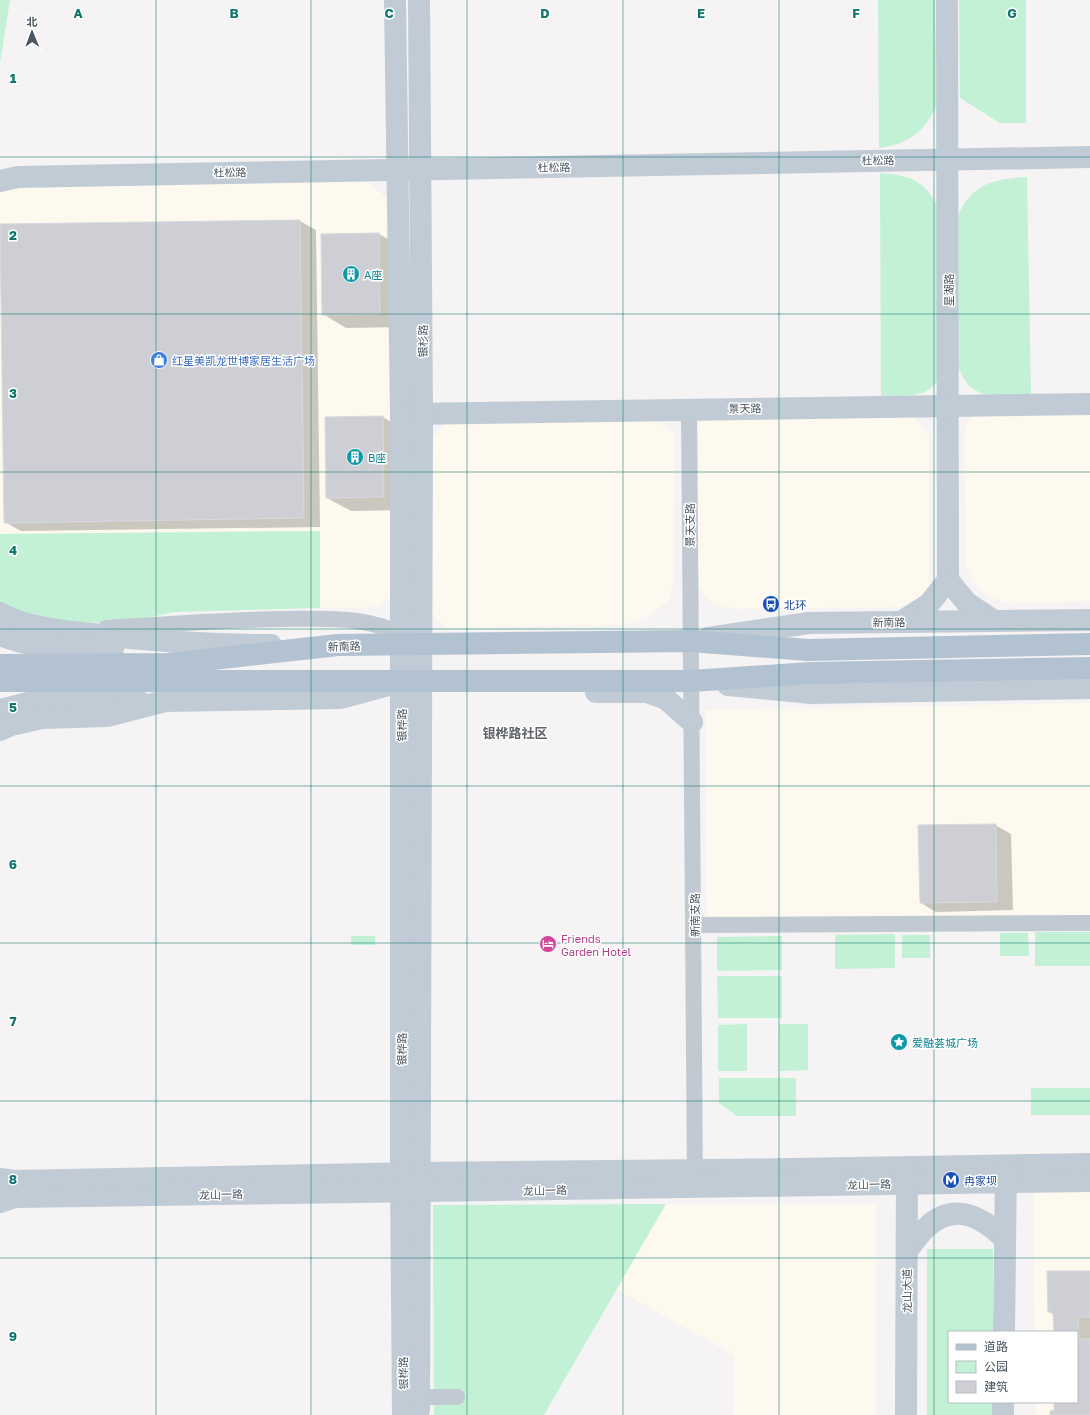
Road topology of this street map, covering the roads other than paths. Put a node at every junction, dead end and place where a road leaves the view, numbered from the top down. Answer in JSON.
{"nodes":[{"id":1,"x":395,"y":0,"type":"edge"},
{"id":2,"x":419,"y":0,"type":"edge"},
{"id":3,"x":946,"y":0,"type":"edge"},
{"id":4,"x":1090,"y":157,"type":"edge"},
{"id":5,"x":947,"y":159,"type":"junction"},
{"id":6,"x":398,"y":169,"type":"junction"},
{"id":7,"x":421,"y":169,"type":"junction"},
{"id":8,"x":6,"y":177,"type":"edge"},
{"id":9,"x":1090,"y":404,"type":"edge"},
{"id":10,"x":948,"y":406,"type":"junction"},
{"id":11,"x":689,"y":409,"type":"junction"},
{"id":12,"x":411,"y":414,"type":"junction"},
{"id":13,"x":948,"y":580,"type":"junction"},
{"id":14,"x":0,"y":613,"type":"edge"},
{"id":15,"x":1090,"y":620,"type":"edge"},
{"id":16,"x":994,"y":621,"type":"junction"},
{"id":17,"x":901,"y":622,"type":"junction"},
{"id":18,"x":65,"y":631,"type":"junction"},
{"id":19,"x":0,"y":635,"type":"edge"},
{"id":20,"x":407,"y":641,"type":"junction"},
{"id":21,"x":690,"y":641,"type":"junction"},
{"id":22,"x":1090,"y":644,"type":"edge"},
{"id":23,"x":216,"y":645,"type":"junction"},
{"id":24,"x":338,"y":645,"type":"junction"},
{"id":25,"x":0,"y":665,"type":"edge"},
{"id":26,"x":1090,"y":668,"type":"edge"},
{"id":27,"x":0,"y":681,"type":"edge"},
{"id":28,"x":691,"y":681,"type":"junction"},
{"id":29,"x":411,"y":682,"type":"junction"},
{"id":30,"x":577,"y":682,"type":"junction"},
{"id":31,"x":1090,"y":688,"type":"edge"},
{"id":32,"x":165,"y":701,"type":"junction"},
{"id":33,"x":0,"y":710,"type":"edge"},
{"id":34,"x":692,"y":722,"type":"junction"},
{"id":35,"x":0,"y":730,"type":"edge"},
{"id":36,"x":1090,"y":923,"type":"edge"},
{"id":37,"x":694,"y":925,"type":"junction"},
{"id":38,"x":1090,"y":1164,"type":"edge"},
{"id":39,"x":1006,"y":1174,"type":"junction"},
{"id":40,"x":907,"y":1175,"type":"junction"},
{"id":41,"x":0,"y":1179,"type":"edge"},
{"id":42,"x":695,"y":1180,"type":"junction"},
{"id":43,"x":1090,"y":1181,"type":"edge"},
{"id":44,"x":410,"y":1182,"type":"junction"},
{"id":45,"x":0,"y":1202,"type":"edge"},
{"id":46,"x":1005,"y":1239,"type":"junction"},
{"id":47,"x":907,"y":1251,"type":"junction"},
{"id":48,"x":1004,"y":1331,"type":"edge"},
{"id":49,"x":457,"y":1397,"type":"dead end"},
{"id":50,"x":1003,"y":1403,"type":"edge"},
{"id":51,"x":419,"y":1406,"type":"edge"},
{"id":52,"x":404,"y":1415,"type":"edge"},
{"id":53,"x":906,"y":1415,"type":"edge"},
{"id":54,"x":1003,"y":1415,"type":"edge"}],
"edges":[{"from":1,"to":6,"type":"main road","name":"银杉路"},
{"from":2,"to":7,"type":"main road","name":"银杉路"},
{"from":3,"to":5,"type":"main road","name":"星湖路"},
{"from":4,"to":5,"type":"main road","name":"杜松路"},
{"from":5,"to":7,"type":"main road","name":"杜松路"},
{"from":5,"to":10,"type":"main road","name":"星湖路"},
{"from":6,"to":7,"type":"main road","name":"杜松路"},
{"from":6,"to":8,"type":"main road","name":"杜松路"},
{"from":6,"to":12,"type":"main road","name":"银杉路"},
{"from":7,"to":12,"type":"main road","name":"银杉路"},
{"from":9,"to":10,"type":"main road","name":"景天路"},
{"from":10,"to":11,"type":"main road","name":"景天路"},
{"from":10,"to":13,"type":"main road","name":"星湖路"},
{"from":11,"to":12,"type":"main road","name":"景天路"},
{"from":11,"to":21,"type":"street","name":"景天支路"},
{"from":12,"to":20,"type":"main road","name":"银杉路"},
{"from":13,"to":16,"type":"main road"},
{"from":13,"to":17,"type":"main road"},
{"from":14,"to":18,"type":"main road"},
{"from":15,"to":16,"type":"main road","name":"新南路"},
{"from":16,"to":17,"type":"main road","name":"新南路"},
{"from":17,"to":21,"type":"main road","name":"新南路"},
{"from":18,"to":20,"type":"street"},
{"from":18,"to":23,"type":"main road"},
{"from":19,"to":23,"type":"main road"},
{"from":20,"to":21,"type":"main road","name":"新南路"},
{"from":20,"to":24,"type":"main road","name":"新南路"},
{"from":20,"to":29,"type":"main road","name":"银杉路"},
{"from":21,"to":22,"type":"main road","name":"新南路"},
{"from":21,"to":28,"type":"street","name":"新南支路"},
{"from":23,"to":24,"type":"main road"},
{"from":24,"to":25,"type":"main road","name":"新南路"},
{"from":26,"to":28,"type":"main road"},
{"from":27,"to":29,"type":"main road"},
{"from":28,"to":30,"type":"main road"},
{"from":28,"to":31,"type":"main road"},
{"from":28,"to":34,"type":"street","name":"新南支路"},
{"from":29,"to":30,"type":"main road"},
{"from":29,"to":32,"type":"main road"},
{"from":29,"to":44,"type":"main road","name":"银桦路"},
{"from":30,"to":34,"type":"main road"},
{"from":32,"to":33,"type":"main road"},
{"from":32,"to":35,"type":"main road"},
{"from":34,"to":37,"type":"street","name":"新南支路"},
{"from":36,"to":37,"type":"street"},
{"from":37,"to":42,"type":"street","name":"新南支路"},
{"from":38,"to":39,"type":"main road","name":"龙山一路"},
{"from":39,"to":40,"type":"main road","name":"龙山一路"},
{"from":39,"to":43,"type":"main road","name":"龙山一路"},
{"from":39,"to":46,"type":"main road"},
{"from":40,"to":42,"type":"main road","name":"龙山一路"},
{"from":40,"to":47,"type":"main road","name":"龙山大道"},
{"from":41,"to":44,"type":"main road","name":"龙山一路"},
{"from":42,"to":44,"type":"main road","name":"龙山一路"},
{"from":44,"to":45,"type":"main road","name":"龙山一路"},
{"from":44,"to":51,"type":"main road","name":"银桦路"},
{"from":44,"to":52,"type":"main road","name":"银桦路"},
{"from":46,"to":47,"type":"main road"},
{"from":46,"to":48,"type":"main road"},
{"from":47,"to":53,"type":"main road","name":"龙山大道"},
{"from":49,"to":51,"type":"street"},
{"from":50,"to":54,"type":"main road"}]}
